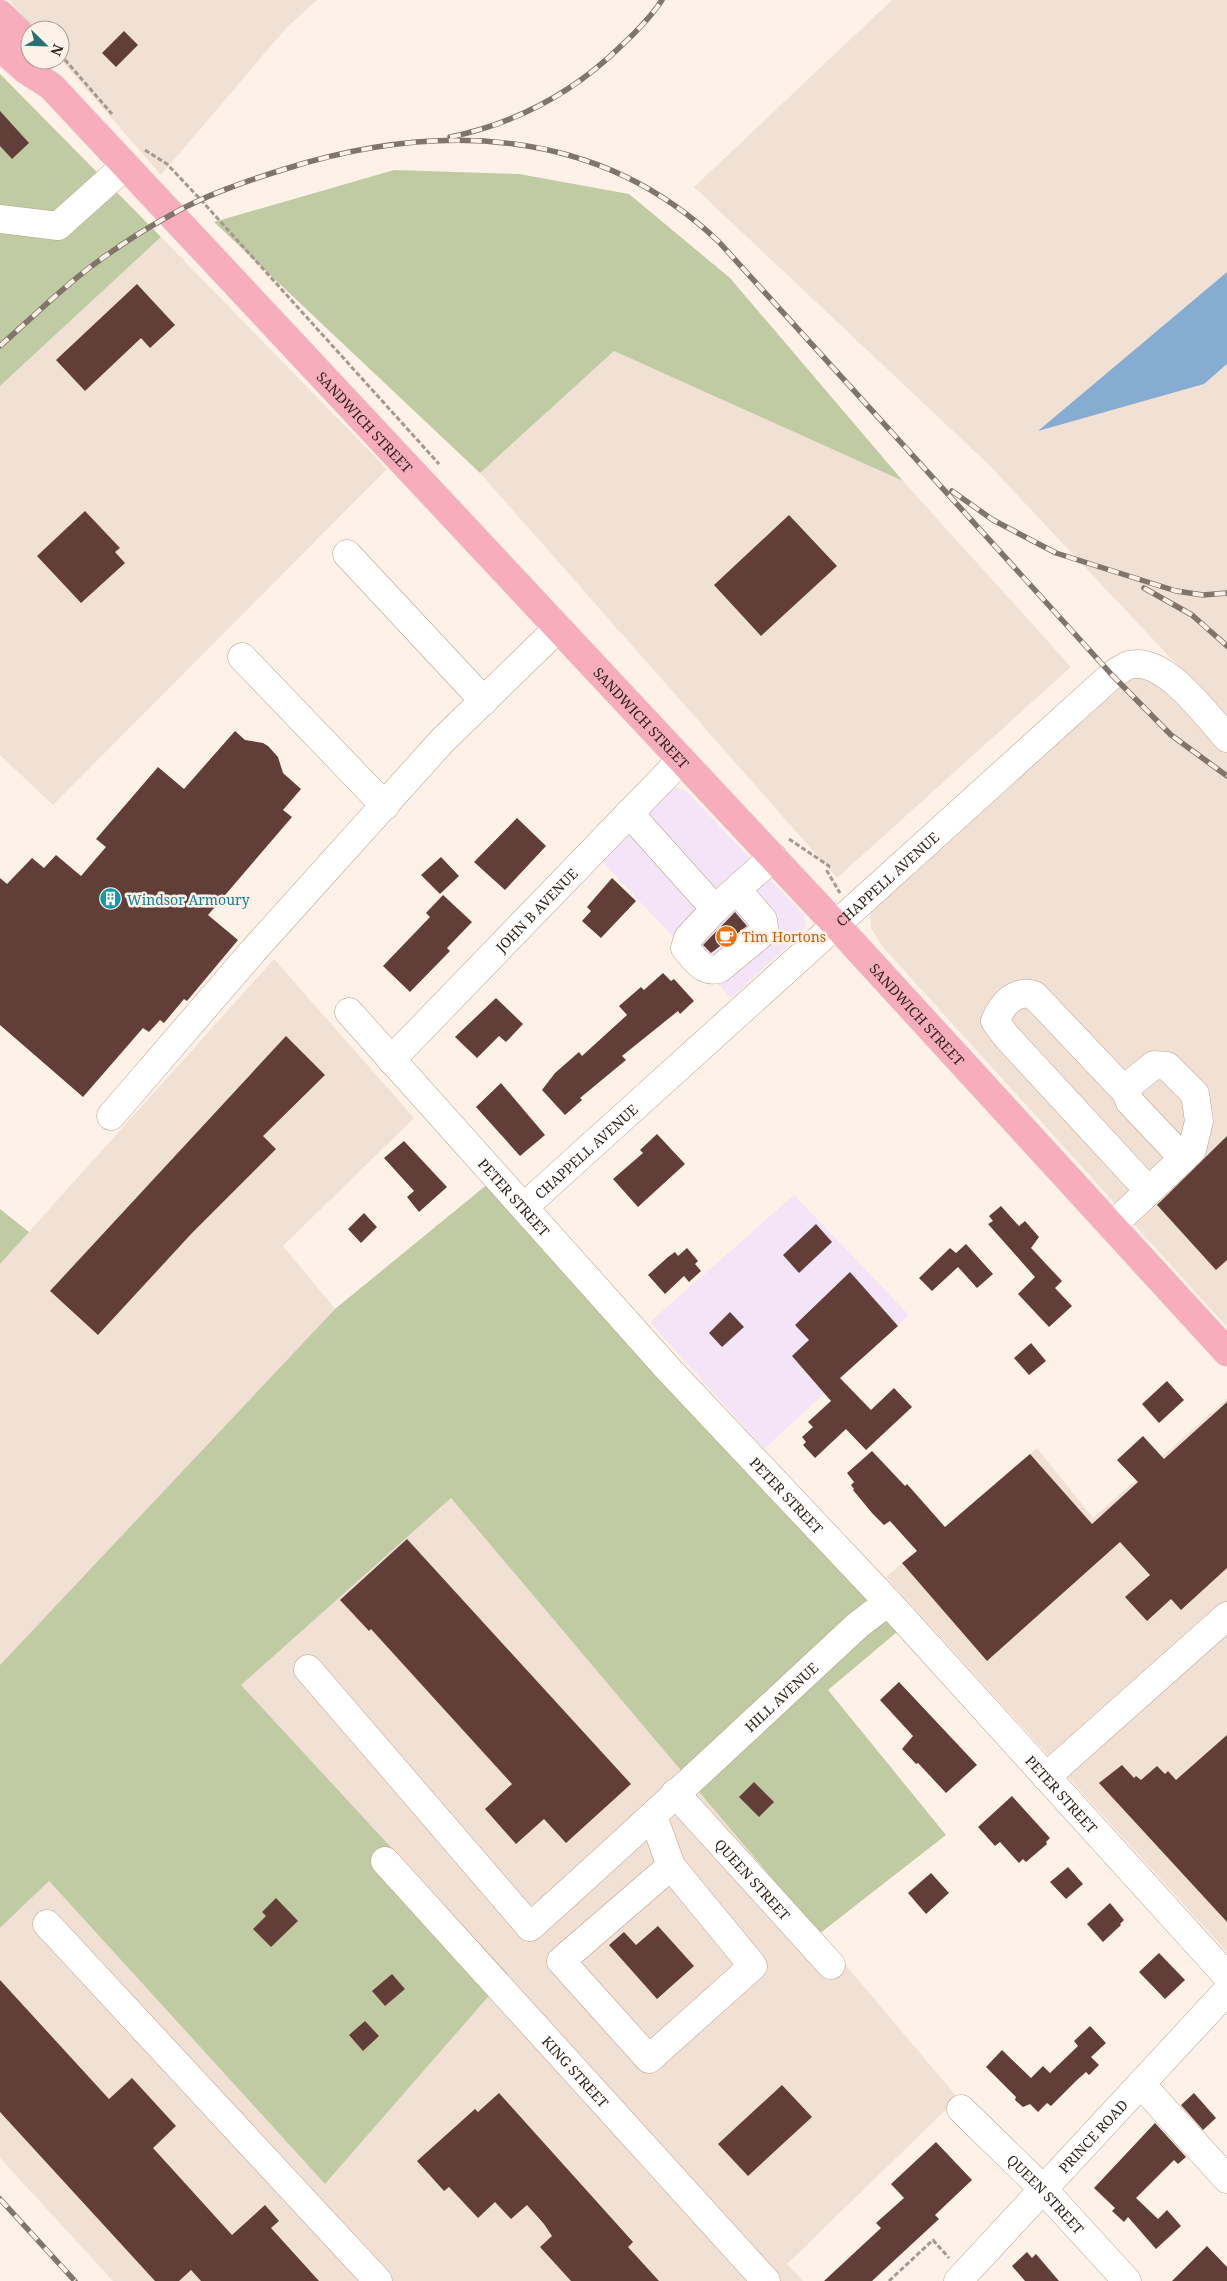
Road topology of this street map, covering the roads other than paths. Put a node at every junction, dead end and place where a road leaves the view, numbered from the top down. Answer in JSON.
{"nodes":[{"id":1,"x":0,"y":14,"type":"edge"},
{"id":2,"x":20,"y":33,"type":"edge"},
{"id":3,"x":0,"y":47,"type":"edge"},
{"id":4,"x":47,"y":70,"type":"edge"},
{"id":5,"x":51,"y":86,"type":"junction"},
{"id":6,"x":133,"y":156,"type":"junction"},
{"id":7,"x":0,"y":219,"type":"edge"},
{"id":8,"x":347,"y":554,"type":"dead end"},
{"id":9,"x":558,"y":628,"type":"junction"},
{"id":10,"x":242,"y":657,"type":"dead end"},
{"id":11,"x":484,"y":701,"type":"junction"},
{"id":12,"x":1227,"y":738,"type":"edge"},
{"id":13,"x":681,"y":760,"type":"junction"},
{"id":14,"x":385,"y":806,"type":"junction"},
{"id":15,"x":629,"y":814,"type":"junction"},
{"id":16,"x":778,"y":846,"type":"junction"},
{"id":17,"x":737,"y":890,"type":"junction"},
{"id":18,"x":715,"y":909,"type":"junction"},
{"id":19,"x":836,"y":925,"type":"junction"},
{"id":20,"x":349,"y":1012,"type":"dead end"},
{"id":21,"x":391,"y":1060,"type":"junction"},
{"id":22,"x":1126,"y":1092,"type":"junction"},
{"id":23,"x":111,"y":1116,"type":"dead end"},
{"id":24,"x":1183,"y":1158,"type":"junction"},
{"id":25,"x":1148,"y":1191,"type":"junction"},
{"id":26,"x":525,"y":1206,"type":"junction"},
{"id":27,"x":1112,"y":1226,"type":"junction"},
{"id":28,"x":1227,"y":1352,"type":"edge"},
{"id":29,"x":888,"y":1602,"type":"junction"},
{"id":30,"x":1227,"y":1616,"type":"edge"},
{"id":31,"x":308,"y":1669,"type":"dead end"},
{"id":32,"x":1046,"y":1777,"type":"junction"},
{"id":33,"x":675,"y":1793,"type":"junction"},
{"id":34,"x":653,"y":1816,"type":"junction"},
{"id":35,"x":385,"y":1861,"type":"dead end"},
{"id":36,"x":671,"y":1866,"type":"junction"},
{"id":37,"x":47,"y":1924,"type":"dead end"},
{"id":38,"x":831,"y":1965,"type":"dead end"},
{"id":39,"x":1227,"y":1976,"type":"edge"},
{"id":40,"x":1227,"y":1991,"type":"edge"},
{"id":41,"x":1140,"y":2084,"type":"junction"},
{"id":42,"x":961,"y":2109,"type":"dead end"},
{"id":43,"x":1227,"y":2179,"type":"edge"},
{"id":44,"x":1043,"y":2189,"type":"junction"},
{"id":45,"x":961,"y":2278,"type":"edge"},
{"id":46,"x":378,"y":2281,"type":"edge"},
{"id":47,"x":766,"y":2281,"type":"edge"},
{"id":48,"x":1127,"y":2281,"type":"edge"}],
"edges":[{"from":1,"to":2,"type":"main road"},
{"from":3,"to":5,"type":"main road"},
{"from":4,"to":5,"type":"main road"},
{"from":5,"to":6,"type":"main road","name":"SANDWICH STREET"},
{"from":6,"to":7,"type":"street"},
{"from":6,"to":9,"type":"main road","name":"SANDWICH STREET"},
{"from":8,"to":11,"type":"street"},
{"from":9,"to":11,"type":"street"},
{"from":9,"to":13,"type":"main road","name":"SANDWICH STREET"},
{"from":10,"to":14,"type":"street"},
{"from":11,"to":14,"type":"street"},
{"from":12,"to":19,"type":"street","name":"CHAPPELL AVENUE"},
{"from":13,"to":15,"type":"street","name":"JOHN B AVENUE"},
{"from":13,"to":16,"type":"main road","name":"SANDWICH STREET"},
{"from":14,"to":23,"type":"street"},
{"from":15,"to":18,"type":"street"},
{"from":15,"to":21,"type":"street","name":"JOHN B AVENUE"},
{"from":16,"to":17,"type":"street"},
{"from":16,"to":19,"type":"main road","name":"SANDWICH STREET"},
{"from":17,"to":18,"type":"street"},
{"from":17,"to":18,"type":"street"},
{"from":19,"to":26,"type":"street","name":"CHAPPELL AVENUE"},
{"from":19,"to":27,"type":"main road","name":"SANDWICH STREET"},
{"from":20,"to":21,"type":"street","name":"PETER STREET"},
{"from":21,"to":26,"type":"street","name":"PETER STREET"},
{"from":22,"to":24,"type":"street"},
{"from":22,"to":24,"type":"street"},
{"from":22,"to":25,"type":"street"},
{"from":24,"to":25,"type":"street"},
{"from":25,"to":27,"type":"street"},
{"from":26,"to":29,"type":"street","name":"PETER STREET"},
{"from":27,"to":28,"type":"main road","name":"SANDWICH STREET"},
{"from":29,"to":32,"type":"street","name":"PETER STREET"},
{"from":29,"to":33,"type":"street","name":"HILL AVENUE"},
{"from":30,"to":32,"type":"street"},
{"from":31,"to":34,"type":"street","name":"HILL AVENUE"},
{"from":32,"to":39,"type":"street","name":"PETER STREET"},
{"from":33,"to":34,"type":"street","name":"HILL AVENUE"},
{"from":33,"to":38,"type":"street","name":"QUEEN STREET"},
{"from":34,"to":36,"type":"street"},
{"from":35,"to":47,"type":"street","name":"KING STREET"},
{"from":36,"to":36,"type":"street"},
{"from":37,"to":46,"type":"street"},
{"from":40,"to":41,"type":"street","name":"PRINCE ROAD"},
{"from":41,"to":43,"type":"street"},
{"from":41,"to":44,"type":"street","name":"PRINCE ROAD"},
{"from":42,"to":44,"type":"street","name":"QUEEN STREET"},
{"from":44,"to":45,"type":"street","name":"PRINCE ROAD"},
{"from":44,"to":48,"type":"street","name":"QUEEN STREET"}]}
